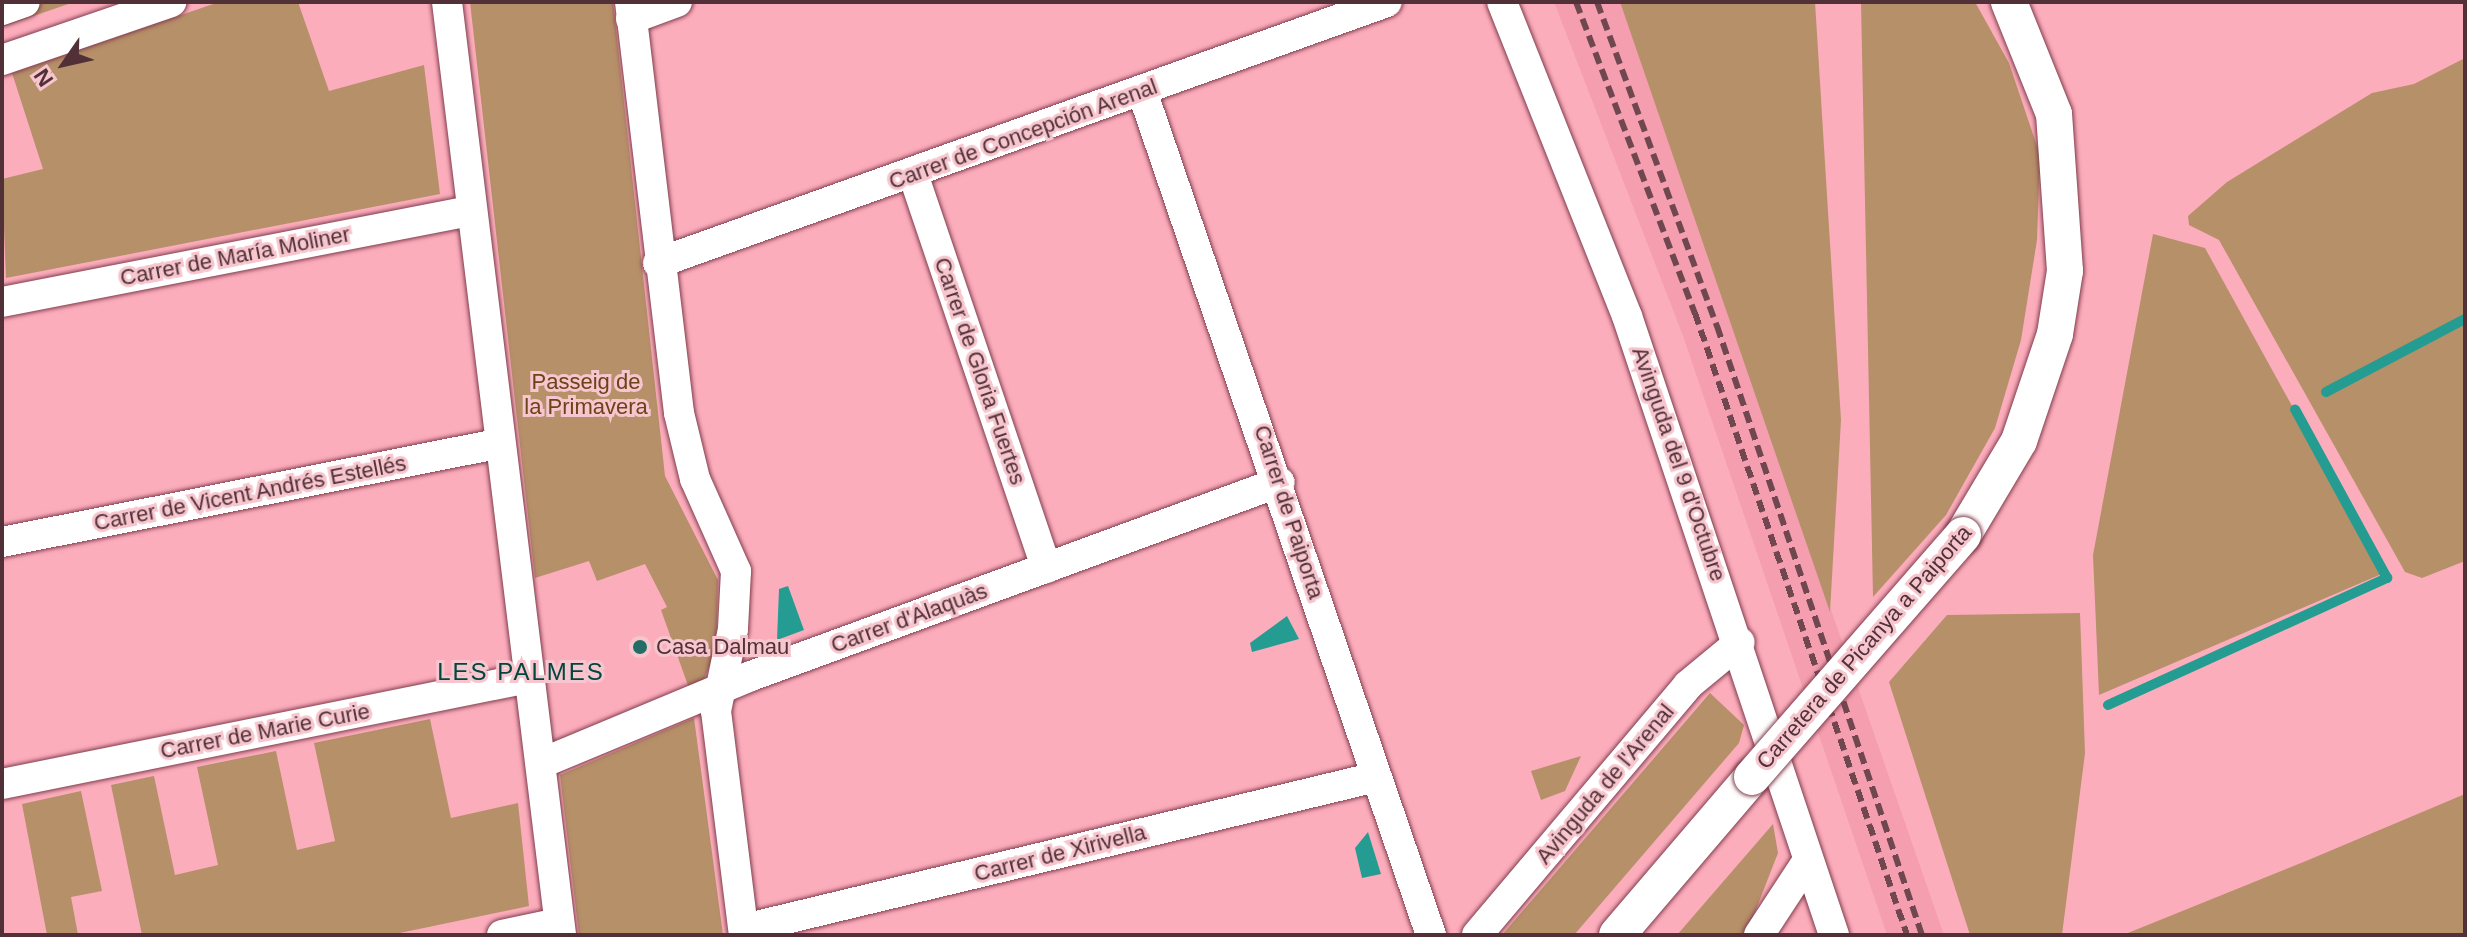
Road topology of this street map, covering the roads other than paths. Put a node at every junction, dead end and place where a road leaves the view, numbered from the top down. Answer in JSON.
{"nodes":[{"id":1,"x":25,"y":2,"type":"edge"},
{"id":2,"x":171,"y":2,"type":"edge"},
{"id":3,"x":447,"y":2,"type":"edge"},
{"id":4,"x":677,"y":2,"type":"edge"},
{"id":5,"x":1387,"y":2,"type":"edge"},
{"id":6,"x":1502,"y":2,"type":"edge"},
{"id":7,"x":2009,"y":2,"type":"edge"},
{"id":8,"x":2,"y":10,"type":"edge"},
{"id":9,"x":630,"y":10,"type":"edge"},
{"id":10,"x":2,"y":60,"type":"edge"},
{"id":11,"x":1142,"y":91,"type":"junction"},
{"id":12,"x":913,"y":174,"type":"junction"},
{"id":13,"x":469,"y":211,"type":"junction"},
{"id":14,"x":658,"y":263,"type":"junction"},
{"id":15,"x":2,"y":302,"type":"edge"},
{"id":16,"x":497,"y":444,"type":"junction"},
{"id":17,"x":1280,"y":482,"type":"junction"},
{"id":18,"x":2,"y":542,"type":"edge"},
{"id":19,"x":1046,"y":568,"type":"junction"},
{"id":20,"x":1740,"y":642,"type":"junction"},
{"id":21,"x":528,"y":678,"type":"junction"},
{"id":22,"x":723,"y":689,"type":"junction"},
{"id":23,"x":542,"y":763,"type":"junction"},
{"id":24,"x":1376,"y":777,"type":"junction"},
{"id":25,"x":2,"y":784,"type":"edge"},
{"id":26,"x":1808,"y":860,"type":"junction"},
{"id":27,"x":1763,"y":927,"type":"edge"},
{"id":28,"x":560,"y":929,"type":"edge"},
{"id":29,"x":1832,"y":930,"type":"edge"},
{"id":30,"x":744,"y":932,"type":"edge"},
{"id":31,"x":502,"y":935,"type":"edge"},
{"id":32,"x":1431,"y":935,"type":"edge"},
{"id":33,"x":1477,"y":935,"type":"edge"},
{"id":34,"x":1617,"y":935,"type":"edge"}],
"edges":[{"from":1,"to":8,"type":"street"},
{"from":2,"to":10,"type":"street"},
{"from":3,"to":13,"type":"street"},
{"from":4,"to":9,"type":"street"},
{"from":5,"to":11,"type":"street","name":"Carrer de Concepción Arenal"},
{"from":6,"to":20,"type":"street","name":"Avinguda del 9 d'Octubre"},
{"from":7,"to":34,"type":"street","name":"Carretera de Picanya a Paiporta","bridge":true},
{"from":9,"to":14,"type":"street"},
{"from":11,"to":12,"type":"street","name":"Carrer de Concepción Arenal"},
{"from":11,"to":17,"type":"street","name":"Carrer de Paiporta"},
{"from":12,"to":14,"type":"street","name":"Carrer de Concepción Arenal"},
{"from":12,"to":19,"type":"street","name":"Carrer de Gloria Fuertes"},
{"from":13,"to":15,"type":"street","name":"Carrer de María Moliner"},
{"from":13,"to":16,"type":"street"},
{"from":14,"to":22,"type":"street"},
{"from":16,"to":18,"type":"street","name":"Carrer de Vicent Andrés Estellés"},
{"from":16,"to":21,"type":"street"},
{"from":17,"to":19,"type":"street","name":"Carrer d'Alaquàs"},
{"from":17,"to":24,"type":"street","name":"Carrer de Paiporta"},
{"from":19,"to":22,"type":"street","name":"Carrer d'Alaquàs"},
{"from":20,"to":26,"type":"street","name":"Avinguda del 9 d'Octubre"},
{"from":20,"to":33,"type":"street","name":"Avinguda de l'Arenal"},
{"from":21,"to":23,"type":"street"},
{"from":21,"to":25,"type":"street","name":"Carrer de Marie Curie"},
{"from":22,"to":23,"type":"street","name":"Carrer d'Alaquàs"},
{"from":22,"to":30,"type":"street"},
{"from":23,"to":28,"type":"street"},
{"from":24,"to":30,"type":"street","name":"Carrer de Xirivella"},
{"from":24,"to":32,"type":"street","name":"Carrer de Paiporta"},
{"from":26,"to":27,"type":"street"},
{"from":26,"to":29,"type":"street","name":"Avinguda del 9 d'Octubre"},
{"from":27,"to":29,"type":"street"},
{"from":28,"to":31,"type":"street"}]}
